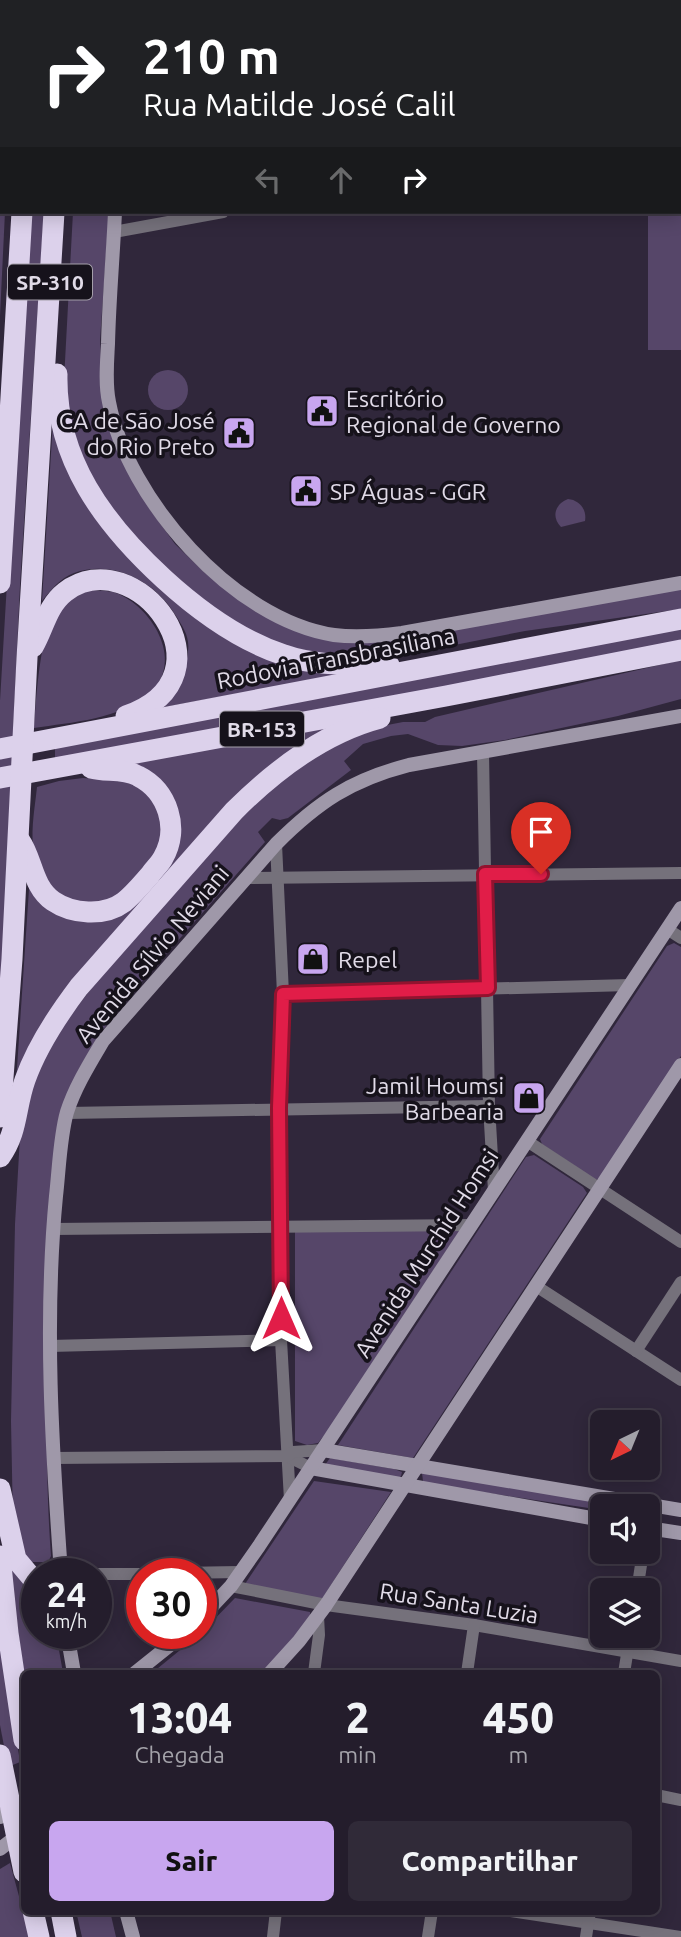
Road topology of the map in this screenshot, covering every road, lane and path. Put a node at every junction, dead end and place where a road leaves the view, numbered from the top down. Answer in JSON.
{"nodes":[{"id":1,"x":22,"y":214,"type":"edge"},
{"id":2,"x":54,"y":214,"type":"edge"},
{"id":3,"x":115,"y":214,"type":"edge"},
{"id":4,"x":212,"y":214,"type":"edge"},
{"id":5,"x":114,"y":232,"type":"junction"},
{"id":6,"x":46,"y":346,"type":"junction"},
{"id":7,"x":11,"y":370,"type":"junction"},
{"id":8,"x":0,"y":394,"type":"edge"},
{"id":9,"x":0,"y":583,"type":"edge"},
{"id":10,"x":681,"y":583,"type":"edge"},
{"id":11,"x":681,"y":619,"type":"edge"},
{"id":12,"x":681,"y":650,"type":"edge"},
{"id":13,"x":27,"y":658,"type":"junction"},
{"id":14,"x":447,"y":663,"type":"junction"},
{"id":15,"x":446,"y":696,"type":"junction"},
{"id":16,"x":681,"y":716,"type":"edge"},
{"id":17,"x":105,"y":728,"type":"junction"},
{"id":18,"x":0,"y":749,"type":"edge"},
{"id":19,"x":483,"y":752,"type":"junction"},
{"id":20,"x":79,"y":764,"type":"junction"},
{"id":21,"x":0,"y":778,"type":"edge"},
{"id":22,"x":18,"y":837,"type":"junction"},
{"id":23,"x":276,"y":844,"type":"junction"},
{"id":24,"x":681,"y":873,"type":"edge"},
{"id":25,"x":485,"y":874,"type":"junction"},
{"id":26,"x":246,"y":878,"type":"junction"},
{"id":27,"x":277,"y":878,"type":"junction"},
{"id":28,"x":681,"y":908,"type":"edge"},
{"id":29,"x":667,"y":929,"type":"junction"},
{"id":30,"x":681,"y":938,"type":"edge"},
{"id":31,"x":630,"y":985,"type":"junction"},
{"id":32,"x":488,"y":988,"type":"junction"},
{"id":33,"x":283,"y":994,"type":"junction"},
{"id":34,"x":681,"y":1065,"type":"edge"},
{"id":35,"x":489,"y":1106,"type":"junction"},
{"id":36,"x":279,"y":1108,"type":"junction"},
{"id":37,"x":67,"y":1113,"type":"junction"},
{"id":38,"x":0,"y":1117,"type":"edge"},
{"id":39,"x":527,"y":1141,"type":"junction"},
{"id":40,"x":0,"y":1157,"type":"edge"},
{"id":41,"x":598,"y":1189,"type":"junction"},
{"id":42,"x":494,"y":1191,"type":"junction"},
{"id":43,"x":472,"y":1225,"type":"junction"},
{"id":44,"x":281,"y":1226,"type":"junction"},
{"id":45,"x":53,"y":1229,"type":"junction"},
{"id":46,"x":681,"y":1242,"type":"edge"},
{"id":47,"x":681,"y":1282,"type":"edge"},
{"id":48,"x":536,"y":1286,"type":"junction"},
{"id":49,"x":281,"y":1340,"type":"junction"},
{"id":50,"x":50,"y":1346,"type":"junction"},
{"id":51,"x":636,"y":1351,"type":"junction"},
{"id":52,"x":681,"y":1380,"type":"edge"},
{"id":53,"x":323,"y":1450,"type":"junction"},
{"id":54,"x":287,"y":1456,"type":"junction"},
{"id":55,"x":52,"y":1458,"type":"junction"},
{"id":56,"x":416,"y":1466,"type":"junction"},
{"id":57,"x":311,"y":1468,"type":"junction"},
{"id":58,"x":404,"y":1485,"type":"junction"},
{"id":59,"x":0,"y":1489,"type":"edge"},
{"id":60,"x":590,"y":1495,"type":"edge"},
{"id":61,"x":290,"y":1500,"type":"junction"},
{"id":62,"x":660,"y":1507,"type":"edge"},
{"id":63,"x":681,"y":1510,"type":"edge"},
{"id":64,"x":590,"y":1518,"type":"edge"},
{"id":65,"x":660,"y":1528,"type":"edge"},
{"id":66,"x":681,"y":1533,"type":"edge"},
{"id":67,"x":0,"y":1556,"type":"edge"},
{"id":68,"x":60,"y":1558,"type":"edge"},
{"id":69,"x":21,"y":1564,"type":"edge"},
{"id":70,"x":217,"y":1573,"type":"edge"},
{"id":71,"x":240,"y":1573,"type":"junction"},
{"id":72,"x":231,"y":1586,"type":"junction"},
{"id":73,"x":217,"y":1601,"type":"edge"},
{"id":74,"x":322,"y":1610,"type":"junction"},
{"id":75,"x":474,"y":1625,"type":"junction"},
{"id":76,"x":628,"y":1648,"type":"edge"},
{"id":77,"x":70,"y":1649,"type":"edge"},
{"id":78,"x":165,"y":1649,"type":"edge"},
{"id":79,"x":627,"y":1653,"type":"junction"},
{"id":80,"x":681,"y":1661,"type":"edge"},
{"id":81,"x":73,"y":1670,"type":"edge"},
{"id":82,"x":139,"y":1670,"type":"edge"},
{"id":83,"x":273,"y":1670,"type":"edge"},
{"id":84,"x":314,"y":1670,"type":"edge"},
{"id":85,"x":467,"y":1670,"type":"edge"},
{"id":86,"x":624,"y":1670,"type":"edge"},
{"id":87,"x":21,"y":1720,"type":"edge"},
{"id":88,"x":2,"y":1763,"type":"edge"},
{"id":89,"x":660,"y":1797,"type":"edge"},
{"id":90,"x":681,"y":1800,"type":"edge"},
{"id":91,"x":21,"y":1802,"type":"edge"},
{"id":92,"x":0,"y":1817,"type":"edge"},
{"id":93,"x":21,"y":1832,"type":"edge"},
{"id":94,"x":0,"y":1849,"type":"edge"},
{"id":95,"x":21,"y":1857,"type":"edge"},
{"id":96,"x":34,"y":1915,"type":"edge"},
{"id":97,"x":62,"y":1915,"type":"edge"},
{"id":98,"x":127,"y":1915,"type":"edge"},
{"id":99,"x":276,"y":1915,"type":"edge"},
{"id":100,"x":431,"y":1915,"type":"edge"},
{"id":101,"x":563,"y":1915,"type":"edge"},
{"id":102,"x":589,"y":1917,"type":"edge"},
{"id":103,"x":39,"y":1937,"type":"edge"},
{"id":104,"x":66,"y":1937,"type":"edge"},
{"id":105,"x":133,"y":1937,"type":"edge"},
{"id":106,"x":273,"y":1937,"type":"edge"},
{"id":107,"x":428,"y":1937,"type":"edge"},
{"id":108,"x":586,"y":1937,"type":"edge"},
{"id":109,"x":681,"y":1937,"type":"edge"}],
"edges":[{"from":1,"to":7,"type":"highway","number":"SP-310"},
{"from":2,"to":6,"type":"highway","number":"SP-310"},
{"from":3,"to":5,"type":"main road"},
{"from":4,"to":5,"type":"street"},
{"from":5,"to":10,"type":"main road"},
{"from":6,"to":13,"type":"highway","number":"SP-310"},
{"from":6,"to":14,"type":"highway"},
{"from":7,"to":8,"type":"highway"},
{"from":7,"to":9,"type":"highway","number":"SP-310"},
{"from":11,"to":14,"type":"highway","name":"Rodovia Transbrasiliana","number":"BR-153"},
{"from":12,"to":15,"type":"highway","number":"BR-153"},
{"from":13,"to":17,"type":"highway"},
{"from":13,"to":22,"type":"highway","number":"SP-310"},
{"from":14,"to":17,"type":"highway","name":"Rodovia Transbrasiliana","number":"BR-153"},
{"from":15,"to":20,"type":"highway","number":"BR-153"},
{"from":15,"to":40,"type":"highway"},
{"from":16,"to":19,"type":"main road","name":"Avenida Sílvio Neviani"},
{"from":17,"to":18,"type":"highway","name":"Rodovia Transbrasiliana","number":"BR-153"},
{"from":19,"to":23,"type":"main road","name":"Avenida Sílvio Neviani"},
{"from":19,"to":25,"type":"street"},
{"from":20,"to":21,"type":"highway","number":"BR-153"},
{"from":20,"to":22,"type":"highway"},
{"from":22,"to":38,"type":"highway","number":"SP-310"},
{"from":23,"to":26,"type":"main road","name":"Avenida Sílvio Neviani"},
{"from":23,"to":27,"type":"street"},
{"from":24,"to":25,"type":"street"},
{"from":25,"to":27,"type":"street"},
{"from":25,"to":32,"type":"street"},
{"from":26,"to":27,"type":"street"},
{"from":26,"to":37,"type":"main road","name":"Avenida Sílvio Neviani"},
{"from":27,"to":33,"type":"street"},
{"from":28,"to":29,"type":"main road","name":"Avenida Murchid Homsi"},
{"from":29,"to":30,"type":"street"},
{"from":29,"to":31,"type":"main road","name":"Avenida Murchid Homsi"},
{"from":31,"to":32,"type":"street"},
{"from":31,"to":39,"type":"main road","name":"Avenida Murchid Homsi"},
{"from":32,"to":33,"type":"street"},
{"from":32,"to":35,"type":"street"},
{"from":33,"to":36,"type":"street"},
{"from":34,"to":41,"type":"main road"},
{"from":35,"to":36,"type":"street"},
{"from":35,"to":42,"type":"street"},
{"from":36,"to":37,"type":"street"},
{"from":36,"to":44,"type":"street"},
{"from":37,"to":45,"type":"main road","name":"Avenida Sílvio Neviani"},
{"from":39,"to":41,"type":"street"},
{"from":39,"to":42,"type":"main road","name":"Avenida Murchid Homsi"},
{"from":41,"to":46,"type":"street"},
{"from":41,"to":48,"type":"main road"},
{"from":42,"to":43,"type":"main road","name":"Avenida Murchid Homsi"},
{"from":43,"to":44,"type":"street"},
{"from":43,"to":53,"type":"main road","name":"Avenida Murchid Homsi"},
{"from":44,"to":45,"type":"street"},
{"from":44,"to":49,"type":"street"},
{"from":45,"to":50,"type":"main road","name":"Avenida Sílvio Neviani"},
{"from":47,"to":51,"type":"street"},
{"from":48,"to":51,"type":"street"},
{"from":48,"to":56,"type":"main road"},
{"from":49,"to":50,"type":"street"},
{"from":49,"to":54,"type":"street"},
{"from":50,"to":55,"type":"main road","name":"Avenida Sílvio Neviani"},
{"from":51,"to":52,"type":"street"},
{"from":53,"to":54,"type":"street"},
{"from":53,"to":56,"type":"main road"},
{"from":53,"to":57,"type":"main road","name":"Avenida Murchid Homsi"},
{"from":54,"to":55,"type":"street"},
{"from":54,"to":57,"type":"street"},
{"from":54,"to":61,"type":"street"},
{"from":55,"to":68,"type":"main road","name":"Avenida Sílvio Neviani"},
{"from":56,"to":58,"type":"main road"},
{"from":56,"to":60,"type":"main road"},
{"from":57,"to":58,"type":"main road"},
{"from":57,"to":61,"type":"main road","name":"Avenida Murchid Homsi"},
{"from":58,"to":64,"type":"main road"},
{"from":58,"to":74,"type":"main road"},
{"from":59,"to":69,"type":"highway"},
{"from":61,"to":71,"type":"main road","name":"Avenida Murchid Homsi"},
{"from":62,"to":63,"type":"main road"},
{"from":65,"to":66,"type":"main road"},
{"from":67,"to":87,"type":"highway"},
{"from":70,"to":71,"type":"street"},
{"from":71,"to":72,"type":"main road","name":"Avenida Murchid Homsi"},
{"from":72,"to":73,"type":"main road","name":"Avenida Murchid Homsi"},
{"from":72,"to":74,"type":"street","name":"Rua Santa Luzia"},
{"from":74,"to":75,"type":"street","name":"Rua Santa Luzia"},
{"from":74,"to":83,"type":"main road"},
{"from":74,"to":84,"type":"street"},
{"from":75,"to":79,"type":"street","name":"Rua Santa Luzia"},
{"from":75,"to":85,"type":"street"},
{"from":76,"to":79,"type":"street"},
{"from":77,"to":81,"type":"main road"},
{"from":78,"to":82,"type":"main road"},
{"from":79,"to":80,"type":"street","name":"Rua Santa Luzia"},
{"from":79,"to":86,"type":"street"},
{"from":88,"to":95,"type":"highway"},
{"from":89,"to":90,"type":"street"},
{"from":91,"to":92,"type":"main road"},
{"from":93,"to":94,"type":"main road"},
{"from":96,"to":103,"type":"highway"},
{"from":97,"to":104,"type":"highway"},
{"from":98,"to":105,"type":"main road"},
{"from":99,"to":106,"type":"street"},
{"from":100,"to":107,"type":"street"},
{"from":101,"to":102,"type":"street"},
{"from":102,"to":108,"type":"street"},
{"from":102,"to":109,"type":"street"}]}
